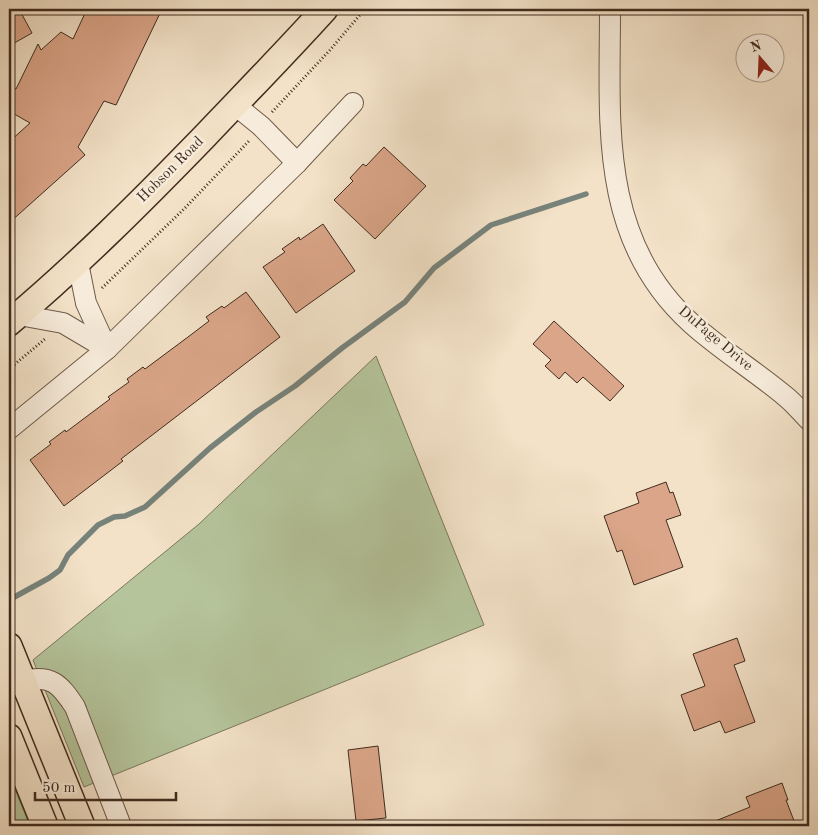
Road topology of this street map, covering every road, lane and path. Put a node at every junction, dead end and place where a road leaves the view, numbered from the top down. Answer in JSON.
{"nodes":[{"id":1,"x":324,"y":9,"type":"edge"},
{"id":2,"x":365,"y":9,"type":"edge"},
{"id":3,"x":610,"y":9,"type":"edge"},
{"id":4,"x":353,"y":103,"type":"dead end"},
{"id":5,"x":235,"y":105,"type":"junction"},
{"id":6,"x":273,"y":111,"type":"dead end"},
{"id":7,"x":249,"y":141,"type":"dead end"},
{"id":8,"x":297,"y":163,"type":"junction"},
{"id":9,"x":78,"y":262,"type":"junction"},
{"id":10,"x":101,"y":289,"type":"dead end"},
{"id":11,"x":14,"y":319,"type":"edge"},
{"id":12,"x":49,"y":335,"type":"dead end"},
{"id":13,"x":106,"y":349,"type":"junction"},
{"id":14,"x":9,"y":369,"type":"edge"},
{"id":15,"x":809,"y":420,"type":"edge"},
{"id":16,"x":9,"y":429,"type":"edge"},
{"id":17,"x":9,"y":646,"type":"edge"},
{"id":18,"x":24,"y":681,"type":"junction"},
{"id":19,"x":9,"y":737,"type":"edge"},
{"id":20,"x":45,"y":826,"type":"edge"},
{"id":21,"x":82,"y":826,"type":"edge"},
{"id":22,"x":121,"y":826,"type":"edge"}],
"edges":[{"from":1,"to":5,"type":"main road","name":"Hobson Road"},
{"from":2,"to":6,"type":"path"},
{"from":3,"to":15,"type":"street","name":"DuPage Drive"},
{"from":4,"to":8,"type":"street"},
{"from":5,"to":8,"type":"street"},
{"from":5,"to":9,"type":"main road","name":"Hobson Road"},
{"from":7,"to":10,"type":"path"},
{"from":8,"to":13,"type":"street"},
{"from":9,"to":11,"type":"main road","name":"Hobson Road"},
{"from":9,"to":13,"type":"street"},
{"from":11,"to":13,"type":"street"},
{"from":12,"to":14,"type":"path"},
{"from":13,"to":16,"type":"street"},
{"from":17,"to":18,"type":"main road"},
{"from":18,"to":21,"type":"main road"},
{"from":18,"to":22,"type":"street"},
{"from":19,"to":20,"type":"main road"}]}
